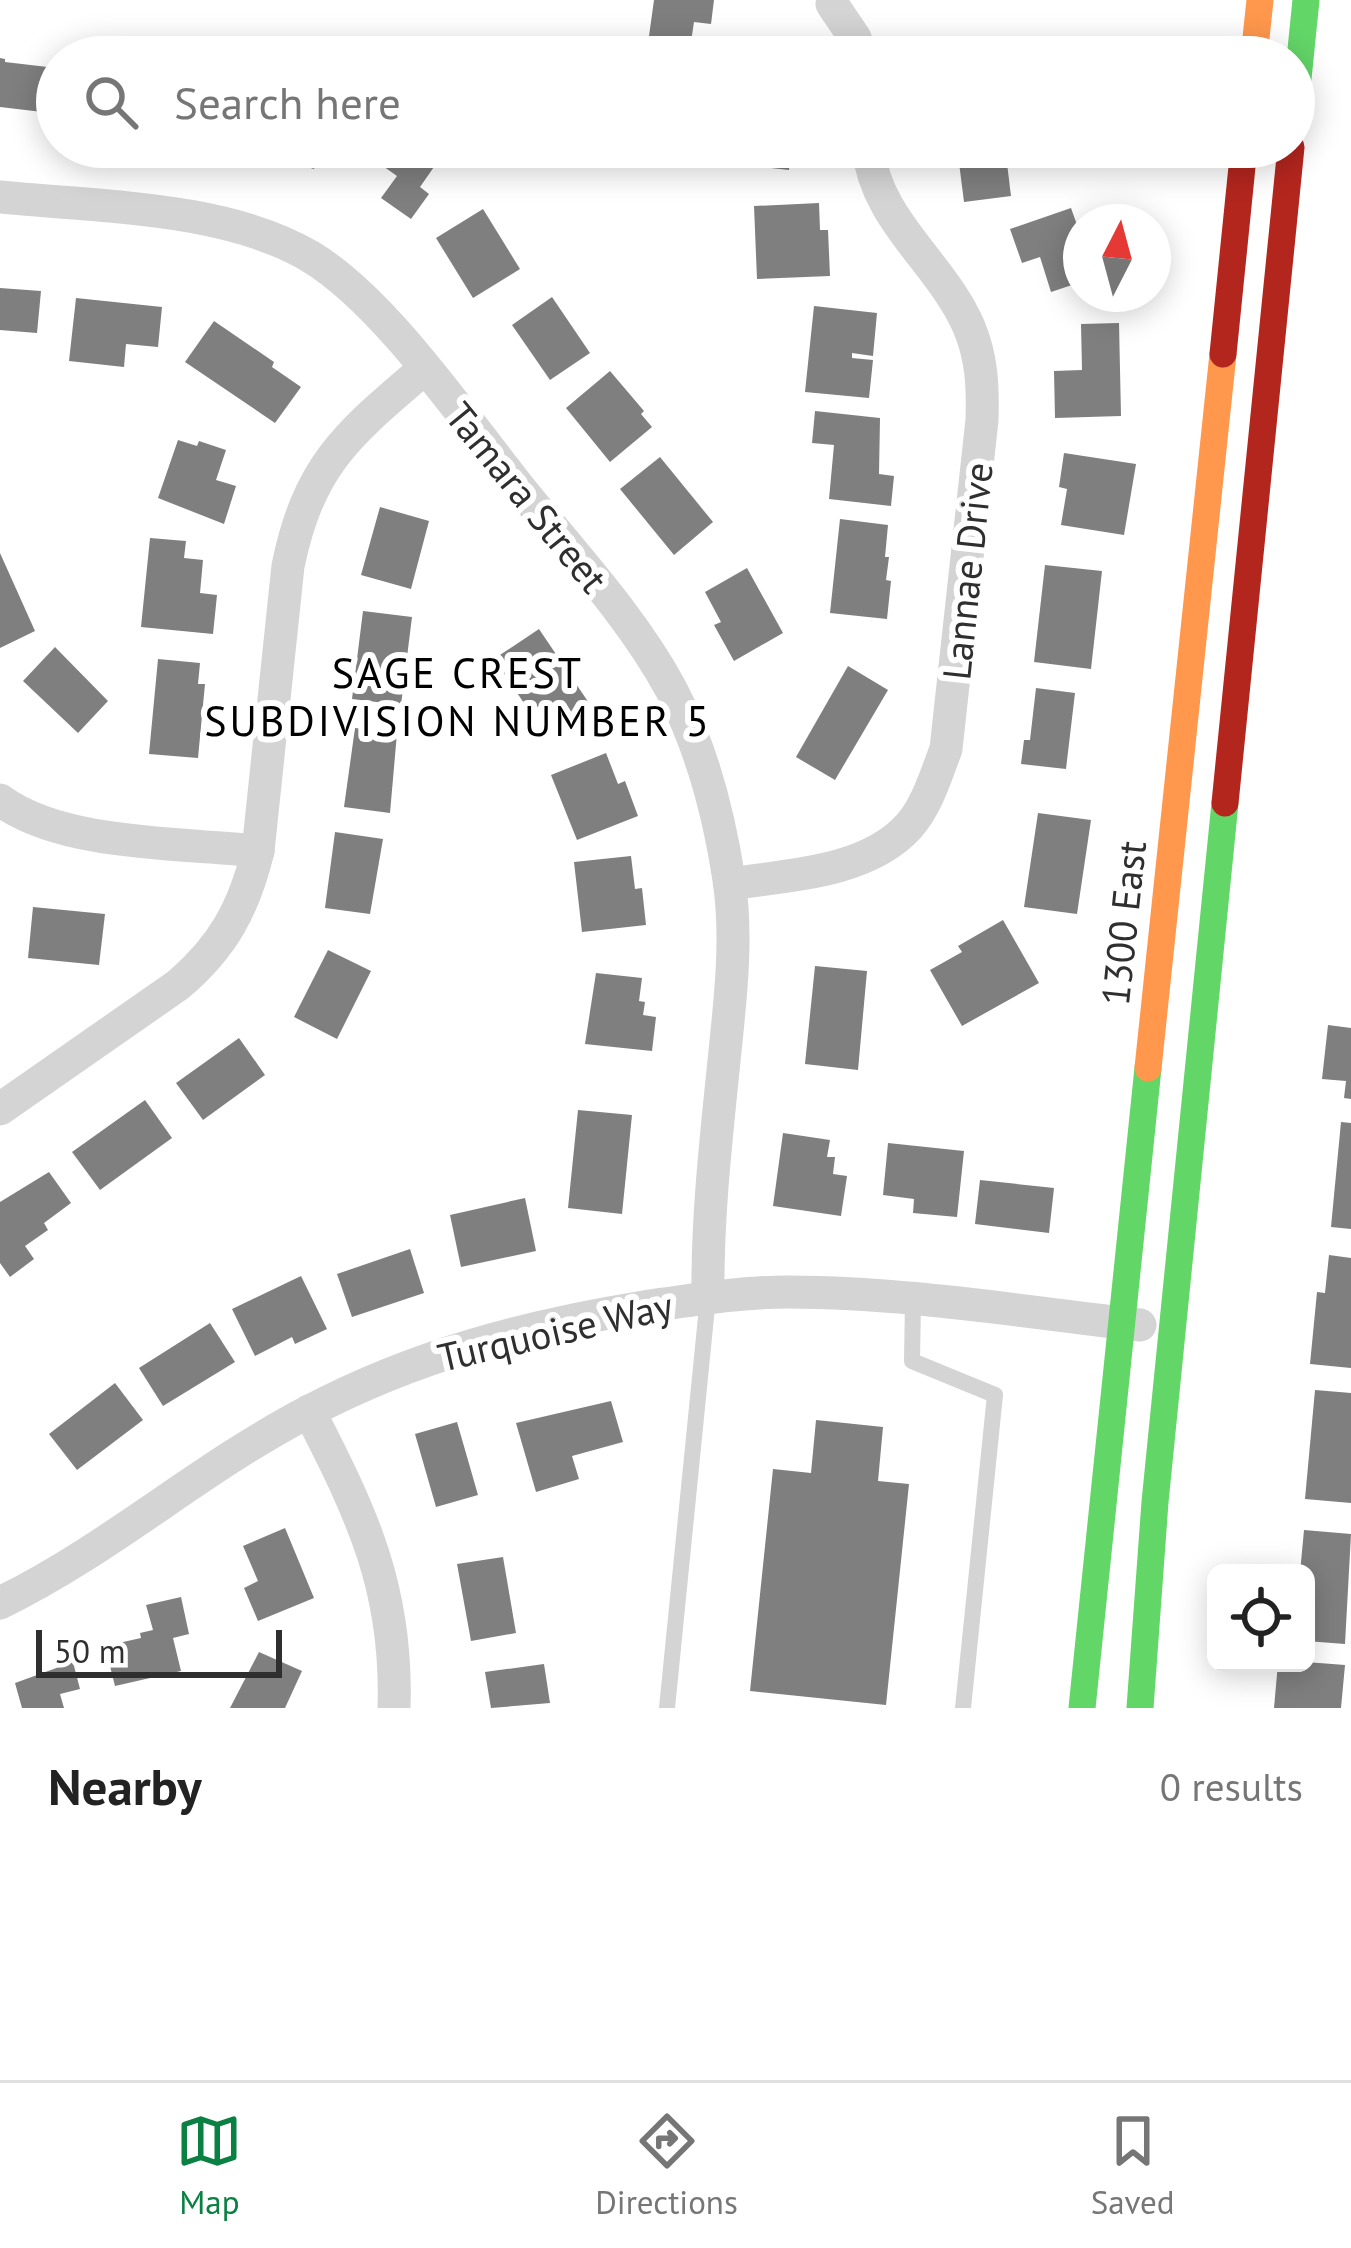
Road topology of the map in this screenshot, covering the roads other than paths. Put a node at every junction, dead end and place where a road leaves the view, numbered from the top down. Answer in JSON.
{"nodes":[{"id":1,"x":1260,"y":0,"type":"edge"},
{"id":2,"x":1306,"y":0,"type":"edge"},
{"id":3,"x":832,"y":4,"type":"dead end"},
{"id":4,"x":854,"y":36,"type":"edge"},
{"id":5,"x":1256,"y":36,"type":"edge"},
{"id":6,"x":1302,"y":36,"type":"edge"},
{"id":7,"x":873,"y":168,"type":"edge"},
{"id":8,"x":1242,"y":168,"type":"edge"},
{"id":9,"x":1289,"y":168,"type":"edge"},
{"id":10,"x":0,"y":197,"type":"edge"},
{"id":11,"x":424,"y":369,"type":"junction"},
{"id":12,"x":0,"y":800,"type":"edge"},
{"id":13,"x":258,"y":851,"type":"junction"},
{"id":14,"x":730,"y":884,"type":"junction"},
{"id":15,"x":0,"y":1109,"type":"edge"},
{"id":16,"x":708,"y":1297,"type":"junction"},
{"id":17,"x":913,"y":1301,"type":"junction"},
{"id":18,"x":1121,"y":1323,"type":"junction"},
{"id":19,"x":1173,"y":1329,"type":"junction"},
{"id":20,"x":309,"y":1411,"type":"junction"},
{"id":21,"x":0,"y":1603,"type":"edge"},
{"id":22,"x":394,"y":1708,"type":"edge"},
{"id":23,"x":667,"y":1708,"type":"edge"},
{"id":24,"x":963,"y":1708,"type":"edge"},
{"id":25,"x":1082,"y":1708,"type":"edge"},
{"id":26,"x":1140,"y":1708,"type":"edge"}],
"edges":[{"from":1,"to":5,"type":"main road"},
{"from":2,"to":6,"type":"main road"},
{"from":3,"to":4,"type":"street"},
{"from":7,"to":14,"type":"street","name":"Lannae Drive"},
{"from":8,"to":18,"type":"main road","name":"1300 East"},
{"from":9,"to":19,"type":"main road"},
{"from":10,"to":11,"type":"street","name":"Tamara Street"},
{"from":11,"to":13,"type":"street"},
{"from":11,"to":14,"type":"street","name":"Tamara Street"},
{"from":12,"to":13,"type":"street"},
{"from":13,"to":15,"type":"street"},
{"from":14,"to":16,"type":"street","name":"Tamara Street"},
{"from":16,"to":17,"type":"street","name":"Turquoise Way"},
{"from":16,"to":20,"type":"street","name":"Turquoise Way"},
{"from":16,"to":23,"type":"lane"},
{"from":17,"to":18,"type":"street","name":"Turquoise Way"},
{"from":17,"to":24,"type":"lane"},
{"from":18,"to":19,"type":"street","name":"Turquoise Way"},
{"from":18,"to":25,"type":"main road","name":"1300 East"},
{"from":19,"to":26,"type":"main road"},
{"from":20,"to":21,"type":"street","name":"Turquoise Way"},
{"from":20,"to":22,"type":"street"}]}
